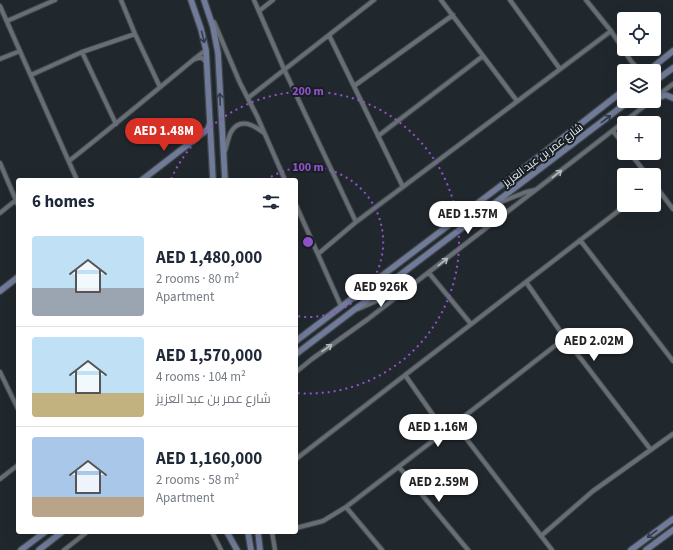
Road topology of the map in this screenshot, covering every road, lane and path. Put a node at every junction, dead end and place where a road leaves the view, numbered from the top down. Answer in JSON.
{"nodes":[{"id":1,"x":55,"y":0,"type":"edge"},
{"id":2,"x":121,"y":0,"type":"edge"},
{"id":3,"x":190,"y":0,"type":"edge"},
{"id":4,"x":204,"y":0,"type":"edge"},
{"id":5,"x":254,"y":0,"type":"edge"},
{"id":6,"x":273,"y":0,"type":"edge"},
{"id":7,"x":374,"y":0,"type":"edge"},
{"id":8,"x":441,"y":0,"type":"edge"},
{"id":9,"x":510,"y":0,"type":"edge"},
{"id":10,"x":586,"y":0,"type":"edge"},
{"id":11,"x":0,"y":6,"type":"edge"},
{"id":12,"x":207,"y":6,"type":"junction"},
{"id":13,"x":259,"y":11,"type":"junction"},
{"id":14,"x":453,"y":15,"type":"junction"},
{"id":15,"x":7,"y":21,"type":"junction"},
{"id":16,"x":611,"y":31,"type":"junction"},
{"id":17,"x":135,"y":34,"type":"junction"},
{"id":18,"x":329,"y":35,"type":"junction"},
{"id":19,"x":206,"y":50,"type":"junction"},
{"id":20,"x":20,"y":51,"type":"junction"},
{"id":21,"x":673,"y":51,"type":"edge"},
{"id":22,"x":82,"y":52,"type":"junction"},
{"id":23,"x":483,"y":56,"type":"junction"},
{"id":24,"x":0,"y":59,"type":"edge"},
{"id":25,"x":194,"y":60,"type":"junction"},
{"id":26,"x":634,"y":64,"type":"edge"},
{"id":27,"x":657,"y":64,"type":"edge"},
{"id":28,"x":208,"y":66,"type":"junction"},
{"id":29,"x":673,"y":68,"type":"edge"},
{"id":30,"x":284,"y":69,"type":"junction"},
{"id":31,"x":560,"y":69,"type":"junction"},
{"id":32,"x":31,"y":75,"type":"junction"},
{"id":33,"x":661,"y":77,"type":"edge"},
{"id":34,"x":673,"y":84,"type":"edge"},
{"id":35,"x":354,"y":86,"type":"junction"},
{"id":36,"x":160,"y":87,"type":"junction"},
{"id":37,"x":661,"y":93,"type":"edge"},
{"id":38,"x":617,"y":95,"type":"edge"},
{"id":39,"x":661,"y":97,"type":"edge"},
{"id":40,"x":248,"y":98,"type":"junction"},
{"id":41,"x":673,"y":98,"type":"edge"},
{"id":42,"x":517,"y":101,"type":"junction"},
{"id":43,"x":621,"y":108,"type":"edge"},
{"id":44,"x":642,"y":108,"type":"edge"},
{"id":45,"x":210,"y":123,"type":"junction"},
{"id":46,"x":116,"y":124,"type":"junction"},
{"id":47,"x":613,"y":131,"type":"junction"},
{"id":48,"x":265,"y":134,"type":"junction"},
{"id":49,"x":378,"y":136,"type":"junction"},
{"id":50,"x":617,"y":136,"type":"edge"},
{"id":51,"x":196,"y":138,"type":"junction"},
{"id":52,"x":212,"y":148,"type":"junction"},
{"id":53,"x":224,"y":153,"type":"junction"},
{"id":54,"x":635,"y":160,"type":"edge"},
{"id":55,"x":69,"y":161,"type":"junction"},
{"id":56,"x":0,"y":163,"type":"edge"},
{"id":57,"x":642,"y":168,"type":"edge"},
{"id":58,"x":76,"y":178,"type":"edge"},
{"id":59,"x":145,"y":178,"type":"edge"},
{"id":60,"x":213,"y":178,"type":"edge"},
{"id":61,"x":225,"y":178,"type":"edge"},
{"id":62,"x":284,"y":178,"type":"edge"},
{"id":63,"x":403,"y":187,"type":"junction"},
{"id":64,"x":537,"y":190,"type":"junction"},
{"id":65,"x":661,"y":193,"type":"edge"},
{"id":66,"x":16,"y":201,"type":"edge"},
{"id":67,"x":16,"y":204,"type":"edge"},
{"id":68,"x":495,"y":204,"type":"junction"},
{"id":69,"x":298,"y":209,"type":"edge"},
{"id":70,"x":673,"y":209,"type":"edge"},
{"id":71,"x":617,"y":212,"type":"edge"},
{"id":72,"x":0,"y":213,"type":"edge"},
{"id":73,"x":356,"y":222,"type":"junction"},
{"id":74,"x":580,"y":240,"type":"junction"},
{"id":75,"x":318,"y":254,"type":"junction"},
{"id":76,"x":429,"y":273,"type":"junction"},
{"id":77,"x":16,"y":279,"type":"edge"},
{"id":78,"x":526,"y":282,"type":"junction"},
{"id":79,"x":0,"y":291,"type":"edge"},
{"id":80,"x":403,"y":293,"type":"junction"},
{"id":81,"x":341,"y":306,"type":"junction"},
{"id":82,"x":354,"y":311,"type":"junction"},
{"id":83,"x":472,"y":324,"type":"junction"},
{"id":84,"x":565,"y":338,"type":"junction"},
{"id":85,"x":298,"y":339,"type":"edge"},
{"id":86,"x":298,"y":353,"type":"edge"},
{"id":87,"x":673,"y":361,"type":"edge"},
{"id":88,"x":298,"y":370,"type":"edge"},
{"id":89,"x":0,"y":372,"type":"edge"},
{"id":90,"x":405,"y":375,"type":"junction"},
{"id":91,"x":16,"y":405,"type":"edge"},
{"id":92,"x":455,"y":424,"type":"junction"},
{"id":93,"x":445,"y":432,"type":"junction"},
{"id":94,"x":673,"y":434,"type":"edge"},
{"id":95,"x":651,"y":450,"type":"junction"},
{"id":96,"x":298,"y":457,"type":"edge"},
{"id":97,"x":399,"y":466,"type":"junction"},
{"id":98,"x":16,"y":467,"type":"edge"},
{"id":99,"x":0,"y":479,"type":"edge"},
{"id":100,"x":346,"y":507,"type":"junction"},
{"id":101,"x":673,"y":521,"type":"edge"},
{"id":102,"x":298,"y":527,"type":"edge"},
{"id":103,"x":673,"y":530,"type":"edge"},
{"id":104,"x":42,"y":534,"type":"edge"},
{"id":105,"x":54,"y":534,"type":"edge"},
{"id":106,"x":59,"y":534,"type":"edge"},
{"id":107,"x":84,"y":534,"type":"edge"},
{"id":108,"x":213,"y":534,"type":"edge"},
{"id":109,"x":228,"y":534,"type":"edge"},
{"id":110,"x":248,"y":534,"type":"edge"},
{"id":111,"x":258,"y":534,"type":"edge"},
{"id":112,"x":272,"y":534,"type":"edge"},
{"id":113,"x":541,"y":536,"type":"junction"},
{"id":114,"x":44,"y":546,"type":"junction"},
{"id":115,"x":21,"y":550,"type":"edge"},
{"id":116,"x":39,"y":550,"type":"edge"},
{"id":117,"x":64,"y":550,"type":"edge"},
{"id":118,"x":221,"y":550,"type":"edge"},
{"id":119,"x":237,"y":550,"type":"edge"},
{"id":120,"x":251,"y":550,"type":"edge"},
{"id":121,"x":260,"y":550,"type":"edge"},
{"id":122,"x":275,"y":550,"type":"edge"},
{"id":123,"x":382,"y":550,"type":"edge"},
{"id":124,"x":468,"y":550,"type":"edge"},
{"id":125,"x":552,"y":550,"type":"edge"},
{"id":126,"x":631,"y":550,"type":"edge"},
{"id":127,"x":646,"y":550,"type":"edge"}],
"edges":[{"from":1,"to":15,"type":"street"},
{"from":2,"to":17,"type":"street"},
{"from":3,"to":19,"type":"main road","one_way":true},
{"from":4,"to":12,"type":"main road"},
{"from":5,"to":13,"type":"street"},
{"from":6,"to":13,"type":"street"},
{"from":7,"to":18,"type":"street"},
{"from":8,"to":14,"type":"street"},
{"from":9,"to":31,"type":"street"},
{"from":10,"to":16,"type":"street"},
{"from":11,"to":15,"type":"street"},
{"from":12,"to":40,"type":"street"},
{"from":53,"to":12,"type":"main road","one_way":true},
{"from":13,"to":30,"type":"street"},
{"from":14,"to":23,"type":"street"},
{"from":14,"to":35,"type":"street"},
{"from":15,"to":20,"type":"street"},
{"from":16,"to":26,"type":"street"},
{"from":16,"to":31,"type":"street"},
{"from":17,"to":22,"type":"street"},
{"from":17,"to":36,"type":"street"},
{"from":18,"to":30,"type":"street"},
{"from":18,"to":35,"type":"street"},
{"from":19,"to":25,"type":"street"},
{"from":19,"to":28,"type":"main road"},
{"from":20,"to":24,"type":"street"},
{"from":20,"to":32,"type":"street"},
{"from":21,"to":27,"type":"main road"},
{"from":22,"to":32,"type":"street"},
{"from":22,"to":46,"type":"street"},
{"from":23,"to":42,"type":"street"},
{"from":23,"to":49,"type":"street"},
{"from":25,"to":28,"type":"street"},
{"from":25,"to":36,"type":"street"},
{"from":28,"to":45,"type":"main road"},
{"from":29,"to":33,"type":"main road"},
{"from":30,"to":40,"type":"street"},
{"from":30,"to":73,"type":"street"},
{"from":31,"to":42,"type":"street"},
{"from":32,"to":55,"type":"street"},
{"from":34,"to":37,"type":"street"},
{"from":35,"to":49,"type":"street"},
{"from":36,"to":46,"type":"street"},
{"from":38,"to":81,"type":"main road","name":"شارع عمر بن عبد العزيز"},
{"from":39,"to":41,"type":"main road"},
{"from":40,"to":48,"type":"street"},
{"from":42,"to":63,"type":"street"},
{"from":68,"to":43,"type":"main road","name":"شارع عمر بن عبد العزيز","one_way":true},
{"from":44,"to":47,"type":"street"},
{"from":45,"to":51,"type":"main road"},
{"from":45,"to":52,"type":"main road"},
{"from":46,"to":55,"type":"street"},
{"from":47,"to":50,"type":"street"},
{"from":64,"to":47,"type":"street","one_way":true},
{"from":48,"to":53,"type":"street"},
{"from":48,"to":62,"type":"street"},
{"from":49,"to":63,"type":"street"},
{"from":51,"to":52,"type":"main road"},
{"from":51,"to":59,"type":"main road"},
{"from":52,"to":60,"type":"main road"},
{"from":53,"to":61,"type":"main road"},
{"from":54,"to":57,"type":"street"},
{"from":55,"to":58,"type":"street"},
{"from":56,"to":66,"type":"street"},
{"from":63,"to":73,"type":"street"},
{"from":64,"to":68,"type":"street"},
{"from":76,"to":64,"type":"street","one_way":true},
{"from":65,"to":70,"type":"street"},
{"from":67,"to":72,"type":"street"},
{"from":68,"to":82,"type":"main road","name":"شارع عمر بن عبد العزيز"},
{"from":69,"to":75,"type":"street"},
{"from":71,"to":74,"type":"street"},
{"from":73,"to":75,"type":"street"},
{"from":74,"to":78,"type":"street"},
{"from":74,"to":87,"type":"street"},
{"from":75,"to":81,"type":"street"},
{"from":76,"to":80,"type":"street"},
{"from":76,"to":83,"type":"street"},
{"from":77,"to":79,"type":"main road"},
{"from":78,"to":83,"type":"street"},
{"from":78,"to":84,"type":"street"},
{"from":80,"to":82,"type":"street"},
{"from":88,"to":80,"type":"street","one_way":true},
{"from":81,"to":85,"type":"main road","name":"شارع عمر بن عبد العزيز"},
{"from":82,"to":86,"type":"main road","name":"شارع عمر بن عبد العزيز"},
{"from":83,"to":90,"type":"street"},
{"from":84,"to":92,"type":"street"},
{"from":84,"to":95,"type":"street"},
{"from":89,"to":91,"type":"street"},
{"from":90,"to":93,"type":"street"},
{"from":90,"to":96,"type":"street"},
{"from":92,"to":93,"type":"street"},
{"from":92,"to":113,"type":"street"},
{"from":93,"to":97,"type":"street"},
{"from":94,"to":95,"type":"street"},
{"from":95,"to":113,"type":"street"},
{"from":97,"to":100,"type":"street"},
{"from":97,"to":124,"type":"street"},
{"from":98,"to":99,"type":"street"},
{"from":100,"to":102,"type":"street"},
{"from":100,"to":123,"type":"street"},
{"from":101,"to":126,"type":"main road","one_way":true},
{"from":103,"to":127,"type":"main road"},
{"from":104,"to":115,"type":"main road"},
{"from":105,"to":114,"type":"main road"},
{"from":106,"to":114,"type":"main road"},
{"from":107,"to":117,"type":"street"},
{"from":108,"to":118,"type":"street"},
{"from":109,"to":119,"type":"main road"},
{"from":110,"to":120,"type":"main road"},
{"from":111,"to":121,"type":"main road"},
{"from":112,"to":122,"type":"street"},
{"from":113,"to":125,"type":"street"},
{"from":114,"to":116,"type":"main road"}]}
